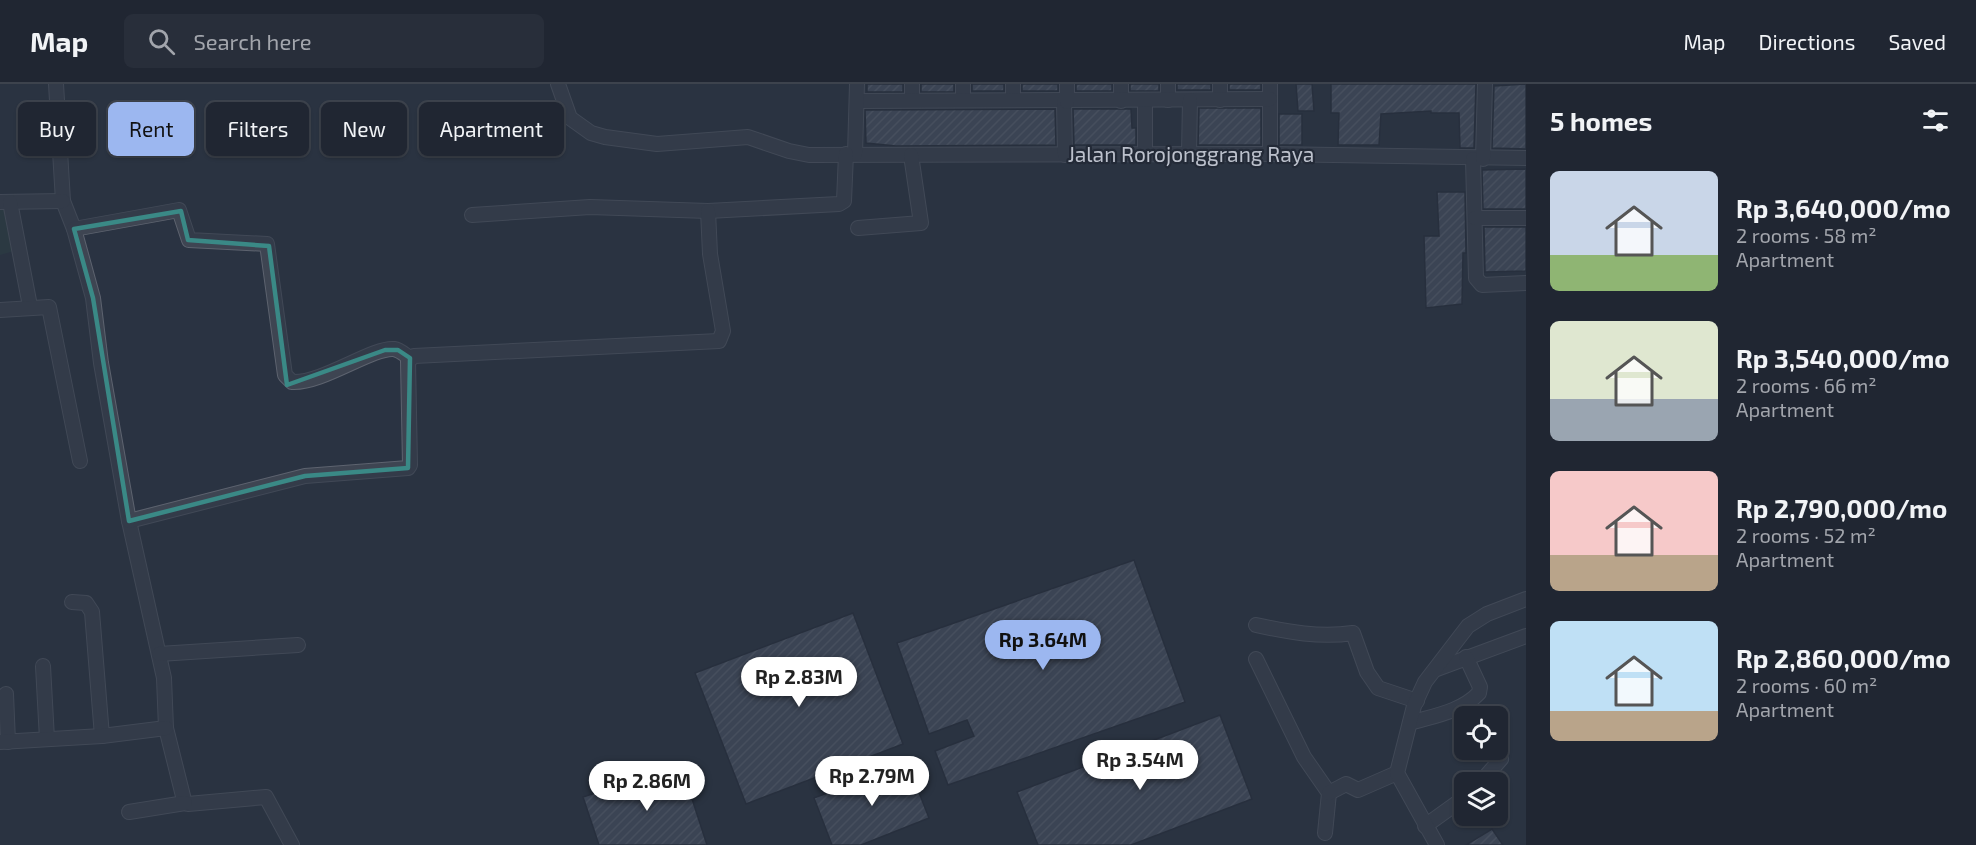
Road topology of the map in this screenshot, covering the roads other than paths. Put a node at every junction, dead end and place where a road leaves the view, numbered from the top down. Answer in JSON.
{"nodes":[{"id":1,"x":56,"y":84,"type":"edge"},
{"id":2,"x":558,"y":84,"type":"edge"},
{"id":3,"x":857,"y":84,"type":"edge"},
{"id":4,"x":912,"y":84,"type":"edge"},
{"id":5,"x":963,"y":84,"type":"edge"},
{"id":6,"x":1013,"y":84,"type":"edge"},
{"id":7,"x":1067,"y":84,"type":"edge"},
{"id":8,"x":1121,"y":84,"type":"edge"},
{"id":9,"x":1168,"y":84,"type":"edge"},
{"id":10,"x":1220,"y":84,"type":"edge"},
{"id":11,"x":1270,"y":84,"type":"edge"},
{"id":12,"x":1485,"y":84,"type":"edge"},
{"id":13,"x":912,"y":99,"type":"junction"},
{"id":14,"x":1270,"y":99,"type":"junction"},
{"id":15,"x":963,"y":100,"type":"junction"},
{"id":16,"x":1013,"y":100,"type":"junction"},
{"id":17,"x":1121,"y":100,"type":"junction"},
{"id":18,"x":1145,"y":100,"type":"junction"},
{"id":19,"x":1168,"y":100,"type":"junction"},
{"id":20,"x":1190,"y":100,"type":"junction"},
{"id":21,"x":1220,"y":100,"type":"junction"},
{"id":22,"x":857,"y":101,"type":"junction"},
{"id":23,"x":1065,"y":102,"type":"junction"},
{"id":24,"x":851,"y":154,"type":"junction"},
{"id":25,"x":1146,"y":154,"type":"junction"},
{"id":26,"x":1189,"y":154,"type":"junction"},
{"id":27,"x":1270,"y":154,"type":"junction"},
{"id":28,"x":911,"y":155,"type":"junction"},
{"id":29,"x":1065,"y":155,"type":"junction"},
{"id":30,"x":1526,"y":158,"type":"edge"},
{"id":31,"x":1478,"y":159,"type":"junction"},
{"id":32,"x":63,"y":201,"type":"junction"},
{"id":33,"x":5,"y":202,"type":"edge"},
{"id":34,"x":708,"y":211,"type":"junction"},
{"id":35,"x":472,"y":215,"type":"dead end"},
{"id":36,"x":1475,"y":218,"type":"junction"},
{"id":37,"x":1526,"y":218,"type":"edge"},
{"id":38,"x":858,"y":228,"type":"dead end"},
{"id":39,"x":74,"y":229,"type":"junction"},
{"id":40,"x":1526,"y":283,"type":"edge"},
{"id":41,"x":30,"y":306,"type":"junction"},
{"id":42,"x":0,"y":310,"type":"edge"},
{"id":43,"x":410,"y":358,"type":"junction"},
{"id":44,"x":80,"y":461,"type":"dead end"},
{"id":45,"x":129,"y":521,"type":"junction"},
{"id":46,"x":1526,"y":599,"type":"edge"},
{"id":47,"x":72,"y":602,"type":"dead end"},
{"id":48,"x":1256,"y":625,"type":"dead end"},
{"id":49,"x":1461,"y":635,"type":"junction"},
{"id":50,"x":1526,"y":636,"type":"edge"},
{"id":51,"x":298,"y":645,"type":"dead end"},
{"id":52,"x":159,"y":654,"type":"junction"},
{"id":53,"x":1471,"y":656,"type":"junction"},
{"id":54,"x":1256,"y":659,"type":"dead end"},
{"id":55,"x":43,"y":666,"type":"dead end"},
{"id":56,"x":1435,"y":670,"type":"junction"},
{"id":57,"x":6,"y":694,"type":"dead end"},
{"id":58,"x":1417,"y":700,"type":"junction"},
{"id":59,"x":1410,"y":723,"type":"junction"},
{"id":60,"x":166,"y":728,"type":"junction"},
{"id":61,"x":102,"y":736,"type":"junction"},
{"id":62,"x":47,"y":739,"type":"junction"},
{"id":63,"x":4,"y":742,"type":"edge"},
{"id":64,"x":1500,"y":760,"type":"edge"},
{"id":65,"x":1397,"y":772,"type":"junction"},
{"id":66,"x":1490,"y":772,"type":"edge"},
{"id":67,"x":1329,"y":793,"type":"junction"},
{"id":68,"x":185,"y":803,"type":"junction"},
{"id":69,"x":1454,"y":805,"type":"edge"},
{"id":70,"x":129,"y":812,"type":"dead end"},
{"id":71,"x":1425,"y":826,"type":"junction"},
{"id":72,"x":1325,"y":833,"type":"dead end"},
{"id":73,"x":292,"y":845,"type":"edge"},
{"id":74,"x":1437,"y":845,"type":"edge"}],
"edges":[{"from":1,"to":32,"type":"street"},
{"from":2,"to":24,"type":"street","name":"Jalan Rorojonggrang Raya"},
{"from":3,"to":22,"type":"street"},
{"from":4,"to":13,"type":"street"},
{"from":5,"to":15,"type":"street"},
{"from":6,"to":16,"type":"street"},
{"from":7,"to":23,"type":"street"},
{"from":8,"to":17,"type":"street"},
{"from":9,"to":19,"type":"street"},
{"from":10,"to":21,"type":"street"},
{"from":11,"to":14,"type":"street"},
{"from":12,"to":31,"type":"street"},
{"from":13,"to":15,"type":"street"},
{"from":13,"to":22,"type":"street"},
{"from":14,"to":21,"type":"street"},
{"from":14,"to":27,"type":"street"},
{"from":15,"to":16,"type":"street"},
{"from":16,"to":23,"type":"street"},
{"from":17,"to":18,"type":"street"},
{"from":17,"to":23,"type":"street"},
{"from":18,"to":19,"type":"street"},
{"from":18,"to":25,"type":"street"},
{"from":19,"to":20,"type":"street"},
{"from":20,"to":21,"type":"street"},
{"from":20,"to":26,"type":"street"},
{"from":22,"to":24,"type":"street"},
{"from":23,"to":29,"type":"street"},
{"from":24,"to":28,"type":"street","name":"Jalan Rorojonggrang Raya"},
{"from":24,"to":34,"type":"street"},
{"from":25,"to":26,"type":"street","name":"Jalan Rorojonggrang Raya"},
{"from":25,"to":29,"type":"street","name":"Jalan Rorojonggrang Raya"},
{"from":26,"to":27,"type":"street","name":"Jalan Rorojonggrang Raya"},
{"from":27,"to":31,"type":"street","name":"Jalan Rorojonggrang Raya"},
{"from":28,"to":29,"type":"street","name":"Jalan Rorojonggrang Raya"},
{"from":28,"to":38,"type":"street"},
{"from":30,"to":31,"type":"street","name":"Jalan Rorojonggrang Raya"},
{"from":31,"to":36,"type":"street"},
{"from":32,"to":33,"type":"street"},
{"from":32,"to":39,"type":"street"},
{"from":33,"to":41,"type":"street"},
{"from":34,"to":35,"type":"street"},
{"from":34,"to":43,"type":"street"},
{"from":36,"to":37,"type":"street"},
{"from":36,"to":40,"type":"street"},
{"from":39,"to":43,"type":"street"},
{"from":39,"to":45,"type":"street"},
{"from":41,"to":42,"type":"street"},
{"from":41,"to":44,"type":"street"},
{"from":43,"to":45,"type":"street"},
{"from":45,"to":52,"type":"street"},
{"from":46,"to":49,"type":"street"},
{"from":47,"to":61,"type":"street"},
{"from":48,"to":58,"type":"street"},
{"from":49,"to":53,"type":"street"},
{"from":49,"to":56,"type":"street"},
{"from":50,"to":53,"type":"street"},
{"from":51,"to":52,"type":"street"},
{"from":52,"to":60,"type":"street"},
{"from":53,"to":56,"type":"street"},
{"from":53,"to":59,"type":"street"},
{"from":54,"to":67,"type":"street"},
{"from":55,"to":62,"type":"street"},
{"from":56,"to":58,"type":"street"},
{"from":57,"to":63,"type":"street"},
{"from":58,"to":59,"type":"street"},
{"from":59,"to":65,"type":"street"},
{"from":60,"to":61,"type":"street"},
{"from":60,"to":68,"type":"street"},
{"from":61,"to":62,"type":"street"},
{"from":62,"to":63,"type":"street"},
{"from":64,"to":66,"type":"street"},
{"from":65,"to":67,"type":"street"},
{"from":65,"to":71,"type":"street"},
{"from":67,"to":72,"type":"street"},
{"from":68,"to":70,"type":"street"},
{"from":68,"to":73,"type":"street"},
{"from":69,"to":71,"type":"street"},
{"from":71,"to":74,"type":"street"}]}
